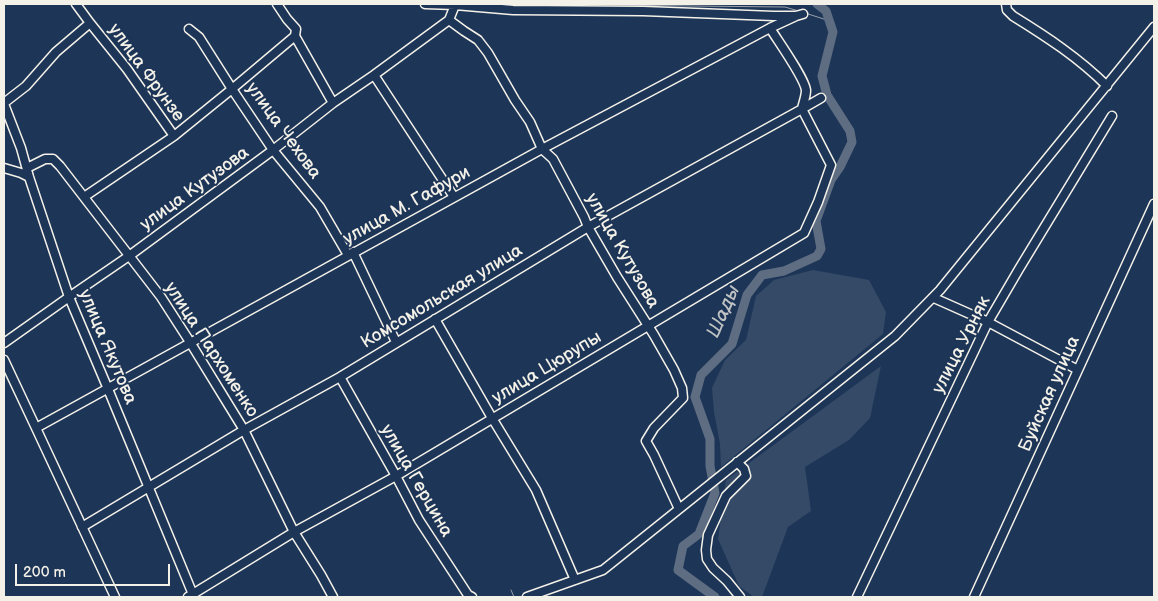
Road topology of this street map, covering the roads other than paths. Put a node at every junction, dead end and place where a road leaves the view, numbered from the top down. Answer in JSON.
{"nodes":[{"id":1,"x":76,"y":4,"type":"edge"},
{"id":2,"x":277,"y":4,"type":"edge"},
{"id":3,"x":425,"y":4,"type":"edge"},
{"id":4,"x":1006,"y":4,"type":"edge"},
{"id":5,"x":455,"y":5,"type":"edge"},
{"id":6,"x":449,"y":20,"type":"junction"},
{"id":7,"x":90,"y":23,"type":"junction"},
{"id":8,"x":1154,"y":27,"type":"edge"},
{"id":9,"x":770,"y":28,"type":"junction"},
{"id":10,"x":189,"y":29,"type":"dead end"},
{"id":11,"x":295,"y":36,"type":"junction"},
{"id":12,"x":374,"y":75,"type":"junction"},
{"id":13,"x":1107,"y":86,"type":"junction"},
{"id":14,"x":232,"y":89,"type":"junction"},
{"id":15,"x":821,"y":98,"type":"dead end"},
{"id":16,"x":333,"y":103,"type":"junction"},
{"id":17,"x":4,"y":104,"type":"edge"},
{"id":18,"x":802,"y":109,"type":"junction"},
{"id":19,"x":1112,"y":116,"type":"dead end"},
{"id":20,"x":174,"y":136,"type":"junction"},
{"id":21,"x":542,"y":149,"type":"junction"},
{"id":22,"x":273,"y":150,"type":"junction"},
{"id":23,"x":4,"y":168,"type":"edge"},
{"id":24,"x":28,"y":168,"type":"junction"},
{"id":25,"x":29,"y":177,"type":"junction"},
{"id":26,"x":84,"y":197,"type":"junction"},
{"id":27,"x":454,"y":197,"type":"junction"},
{"id":28,"x":1154,"y":204,"type":"edge"},
{"id":29,"x":588,"y":227,"type":"junction"},
{"id":30,"x":351,"y":254,"type":"junction"},
{"id":31,"x":129,"y":256,"type":"junction"},
{"id":32,"x":69,"y":297,"type":"junction"},
{"id":33,"x":934,"y":298,"type":"junction"},
{"id":34,"x":436,"y":319,"type":"junction"},
{"id":35,"x":988,"y":322,"type":"junction"},
{"id":36,"x":648,"y":325,"type":"junction"},
{"id":37,"x":190,"y":342,"type":"junction"},
{"id":38,"x":396,"y":342,"type":"junction"},
{"id":39,"x":4,"y":343,"type":"edge"},
{"id":40,"x":4,"y":360,"type":"edge"},
{"id":41,"x":1078,"y":370,"type":"junction"},
{"id":42,"x":340,"y":376,"type":"junction"},
{"id":43,"x":108,"y":389,"type":"junction"},
{"id":44,"x":492,"y":418,"type":"junction"},
{"id":45,"x":36,"y":428,"type":"junction"},
{"id":46,"x":244,"y":430,"type":"junction"},
{"id":47,"x":737,"y":462,"type":"junction"},
{"id":48,"x":396,"y":476,"type":"junction"},
{"id":49,"x":148,"y":488,"type":"junction"},
{"id":50,"x":679,"y":509,"type":"junction"},
{"id":51,"x":82,"y":527,"type":"junction"},
{"id":52,"x":294,"y":532,"type":"junction"},
{"id":53,"x":575,"y":580,"type":"junction"},
{"id":54,"x":192,"y":596,"type":"edge"},
{"id":55,"x":115,"y":597,"type":"edge"},
{"id":56,"x":333,"y":597,"type":"edge"},
{"id":57,"x":472,"y":597,"type":"edge"},
{"id":58,"x":527,"y":597,"type":"edge"},
{"id":59,"x":740,"y":597,"type":"edge"},
{"id":60,"x":857,"y":597,"type":"edge"},
{"id":61,"x":974,"y":597,"type":"edge"}],
"edges":[{"from":1,"to":7,"type":"street","name":"улица Фрунзе"},
{"from":2,"to":11,"type":"street"},
{"from":3,"to":5,"type":"street"},
{"from":4,"to":13,"type":"street"},
{"from":5,"to":6,"type":"street"},
{"from":5,"to":9,"type":"street","name":"улица М. Гафури"},
{"from":6,"to":12,"type":"street","name":"улица Кутузова"},
{"from":6,"to":21,"type":"street","name":"улица Кутузова"},
{"from":7,"to":17,"type":"street"},
{"from":7,"to":20,"type":"street","name":"улица Фрунзе"},
{"from":8,"to":13,"type":"street"},
{"from":9,"to":18,"type":"street"},
{"from":9,"to":21,"type":"street","name":"улица М. Гафури"},
{"from":10,"to":14,"type":"street","name":"улица Чехова"},
{"from":11,"to":14,"type":"street","name":"улица Фрунзе"},
{"from":11,"to":16,"type":"street"},
{"from":12,"to":16,"type":"street","name":"улица Кутузова"},
{"from":12,"to":27,"type":"street"},
{"from":13,"to":33,"type":"street"},
{"from":14,"to":20,"type":"street","name":"улица Фрунзе"},
{"from":14,"to":22,"type":"street","name":"улица Чехова"},
{"from":15,"to":18,"type":"street","name":"Комсомольская улица"},
{"from":16,"to":22,"type":"street","name":"улица Кутузова"},
{"from":17,"to":24,"type":"street","name":"улица Якутова"},
{"from":18,"to":29,"type":"street","name":"Комсомольская улица"},
{"from":18,"to":36,"type":"street","name":"улица Цюрупы"},
{"from":19,"to":35,"type":"street","name":"улица Урняк"},
{"from":20,"to":26,"type":"street","name":"улица Фрунзе"},
{"from":21,"to":27,"type":"street","name":"улица М. Гафури"},
{"from":21,"to":29,"type":"street","name":"улица Кутузова"},
{"from":22,"to":30,"type":"street","name":"улица Чехова"},
{"from":22,"to":31,"type":"street","name":"улица Кутузова"},
{"from":23,"to":25,"type":"street"},
{"from":24,"to":25,"type":"street","name":"улица Якутова"},
{"from":24,"to":26,"type":"street","name":"улица Пархоменко"},
{"from":25,"to":32,"type":"street","name":"улица Якутова"},
{"from":26,"to":31,"type":"street","name":"улица Пархоменко"},
{"from":27,"to":30,"type":"street","name":"улица М. Гафури"},
{"from":28,"to":41,"type":"street","name":"Буйская улица"},
{"from":29,"to":34,"type":"street","name":"Комсомольская улица"},
{"from":29,"to":36,"type":"street","name":"улица Кутузова"},
{"from":30,"to":37,"type":"street","name":"улица М. Гафури"},
{"from":30,"to":38,"type":"street","name":"улица Чехова"},
{"from":31,"to":32,"type":"street","name":"улица Кутузова"},
{"from":31,"to":37,"type":"street","name":"улица Пархоменко"},
{"from":32,"to":39,"type":"street","name":"улица Кутузова"},
{"from":32,"to":43,"type":"street","name":"улица Якутова"},
{"from":33,"to":35,"type":"street"},
{"from":33,"to":47,"type":"street"},
{"from":34,"to":38,"type":"street","name":"Комсомольская улица"},
{"from":34,"to":44,"type":"street"},
{"from":35,"to":41,"type":"street"},
{"from":35,"to":60,"type":"street","name":"улица Урняк"},
{"from":36,"to":44,"type":"street","name":"улица Цюрупы"},
{"from":36,"to":50,"type":"street","name":"улица Кутузова"},
{"from":37,"to":43,"type":"street","name":"улица М. Гафури"},
{"from":37,"to":46,"type":"street","name":"улица Пархоменко"},
{"from":38,"to":42,"type":"street","name":"Комсомольская улица"},
{"from":40,"to":45,"type":"street"},
{"from":41,"to":61,"type":"street","name":"Буйская улица"},
{"from":42,"to":46,"type":"street","name":"Комсомольская улица"},
{"from":42,"to":48,"type":"street","name":"улица Герцина"},
{"from":43,"to":45,"type":"street","name":"улица М. Гафури"},
{"from":43,"to":49,"type":"street","name":"улица Якутова"},
{"from":44,"to":48,"type":"street","name":"улица Цюрупы"},
{"from":44,"to":53,"type":"street"},
{"from":45,"to":51,"type":"street"},
{"from":46,"to":49,"type":"street","name":"Комсомольская улица"},
{"from":46,"to":52,"type":"street","name":"улица Пархоменко"},
{"from":47,"to":50,"type":"street"},
{"from":47,"to":59,"type":"street"},
{"from":48,"to":52,"type":"street","name":"улица Цюрупы"},
{"from":48,"to":57,"type":"street","name":"улица Герцина"},
{"from":49,"to":51,"type":"street","name":"Комсомольская улица"},
{"from":49,"to":54,"type":"street","name":"улица Якутова"},
{"from":50,"to":53,"type":"street"},
{"from":51,"to":55,"type":"street"},
{"from":52,"to":54,"type":"street","name":"улица Цюрупы"},
{"from":52,"to":56,"type":"street","name":"улица Пархоменко"},
{"from":53,"to":58,"type":"street"}]}
